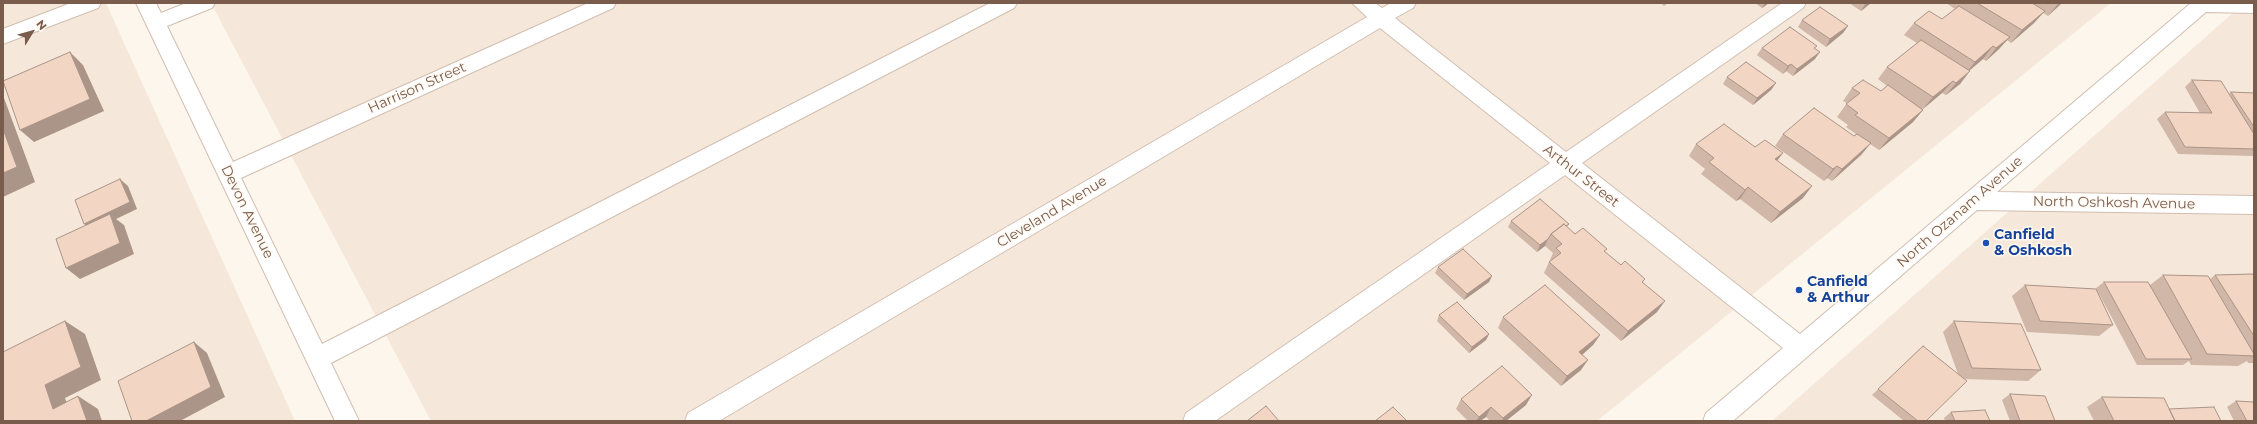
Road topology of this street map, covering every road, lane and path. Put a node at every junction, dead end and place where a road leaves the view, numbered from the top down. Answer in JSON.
{"nodes":[{"id":1,"x":91,"y":3,"type":"edge"},
{"id":2,"x":146,"y":3,"type":"edge"},
{"id":3,"x":205,"y":3,"type":"edge"},
{"id":4,"x":606,"y":3,"type":"edge"},
{"id":5,"x":1008,"y":3,"type":"edge"},
{"id":6,"x":1362,"y":3,"type":"edge"},
{"id":7,"x":1406,"y":3,"type":"edge"},
{"id":8,"x":1796,"y":3,"type":"edge"},
{"id":9,"x":2203,"y":4,"type":"edge"},
{"id":10,"x":2254,"y":6,"type":"edge"},
{"id":11,"x":1381,"y":18,"type":"junction"},
{"id":12,"x":156,"y":23,"type":"junction"},
{"id":13,"x":3,"y":37,"type":"edge"},
{"id":14,"x":1566,"y":163,"type":"junction"},
{"id":15,"x":229,"y":174,"type":"junction"},
{"id":16,"x":1973,"y":201,"type":"junction"},
{"id":17,"x":2254,"y":205,"type":"edge"},
{"id":18,"x":1801,"y":348,"type":"junction"},
{"id":19,"x":317,"y":358,"type":"junction"},
{"id":20,"x":347,"y":421,"type":"edge"},
{"id":21,"x":697,"y":421,"type":"edge"},
{"id":22,"x":1195,"y":421,"type":"edge"},
{"id":23,"x":1716,"y":421,"type":"edge"}],
"edges":[{"from":1,"to":13,"type":"street"},
{"from":2,"to":12,"type":"street","name":"Devon Avenue"},
{"from":3,"to":12,"type":"street"},
{"from":4,"to":15,"type":"street","name":"Harrison Street"},
{"from":5,"to":19,"type":"street"},
{"from":6,"to":11,"type":"street","name":"Arthur Street"},
{"from":7,"to":11,"type":"street","name":"Cleveland Avenue"},
{"from":8,"to":14,"type":"street"},
{"from":9,"to":10,"type":"street"},
{"from":9,"to":16,"type":"street","name":"North Ozanam Avenue"},
{"from":11,"to":14,"type":"street","name":"Arthur Street"},
{"from":11,"to":21,"type":"street","name":"Cleveland Avenue"},
{"from":12,"to":15,"type":"street","name":"Devon Avenue"},
{"from":14,"to":18,"type":"street","name":"Arthur Street"},
{"from":14,"to":22,"type":"street"},
{"from":15,"to":19,"type":"street","name":"Devon Avenue"},
{"from":16,"to":17,"type":"street","name":"North Oshkosh Avenue"},
{"from":16,"to":18,"type":"street","name":"North Ozanam Avenue"},
{"from":18,"to":23,"type":"street","name":"North Ozanam Avenue"},
{"from":19,"to":20,"type":"street","name":"Devon Avenue"}]}
